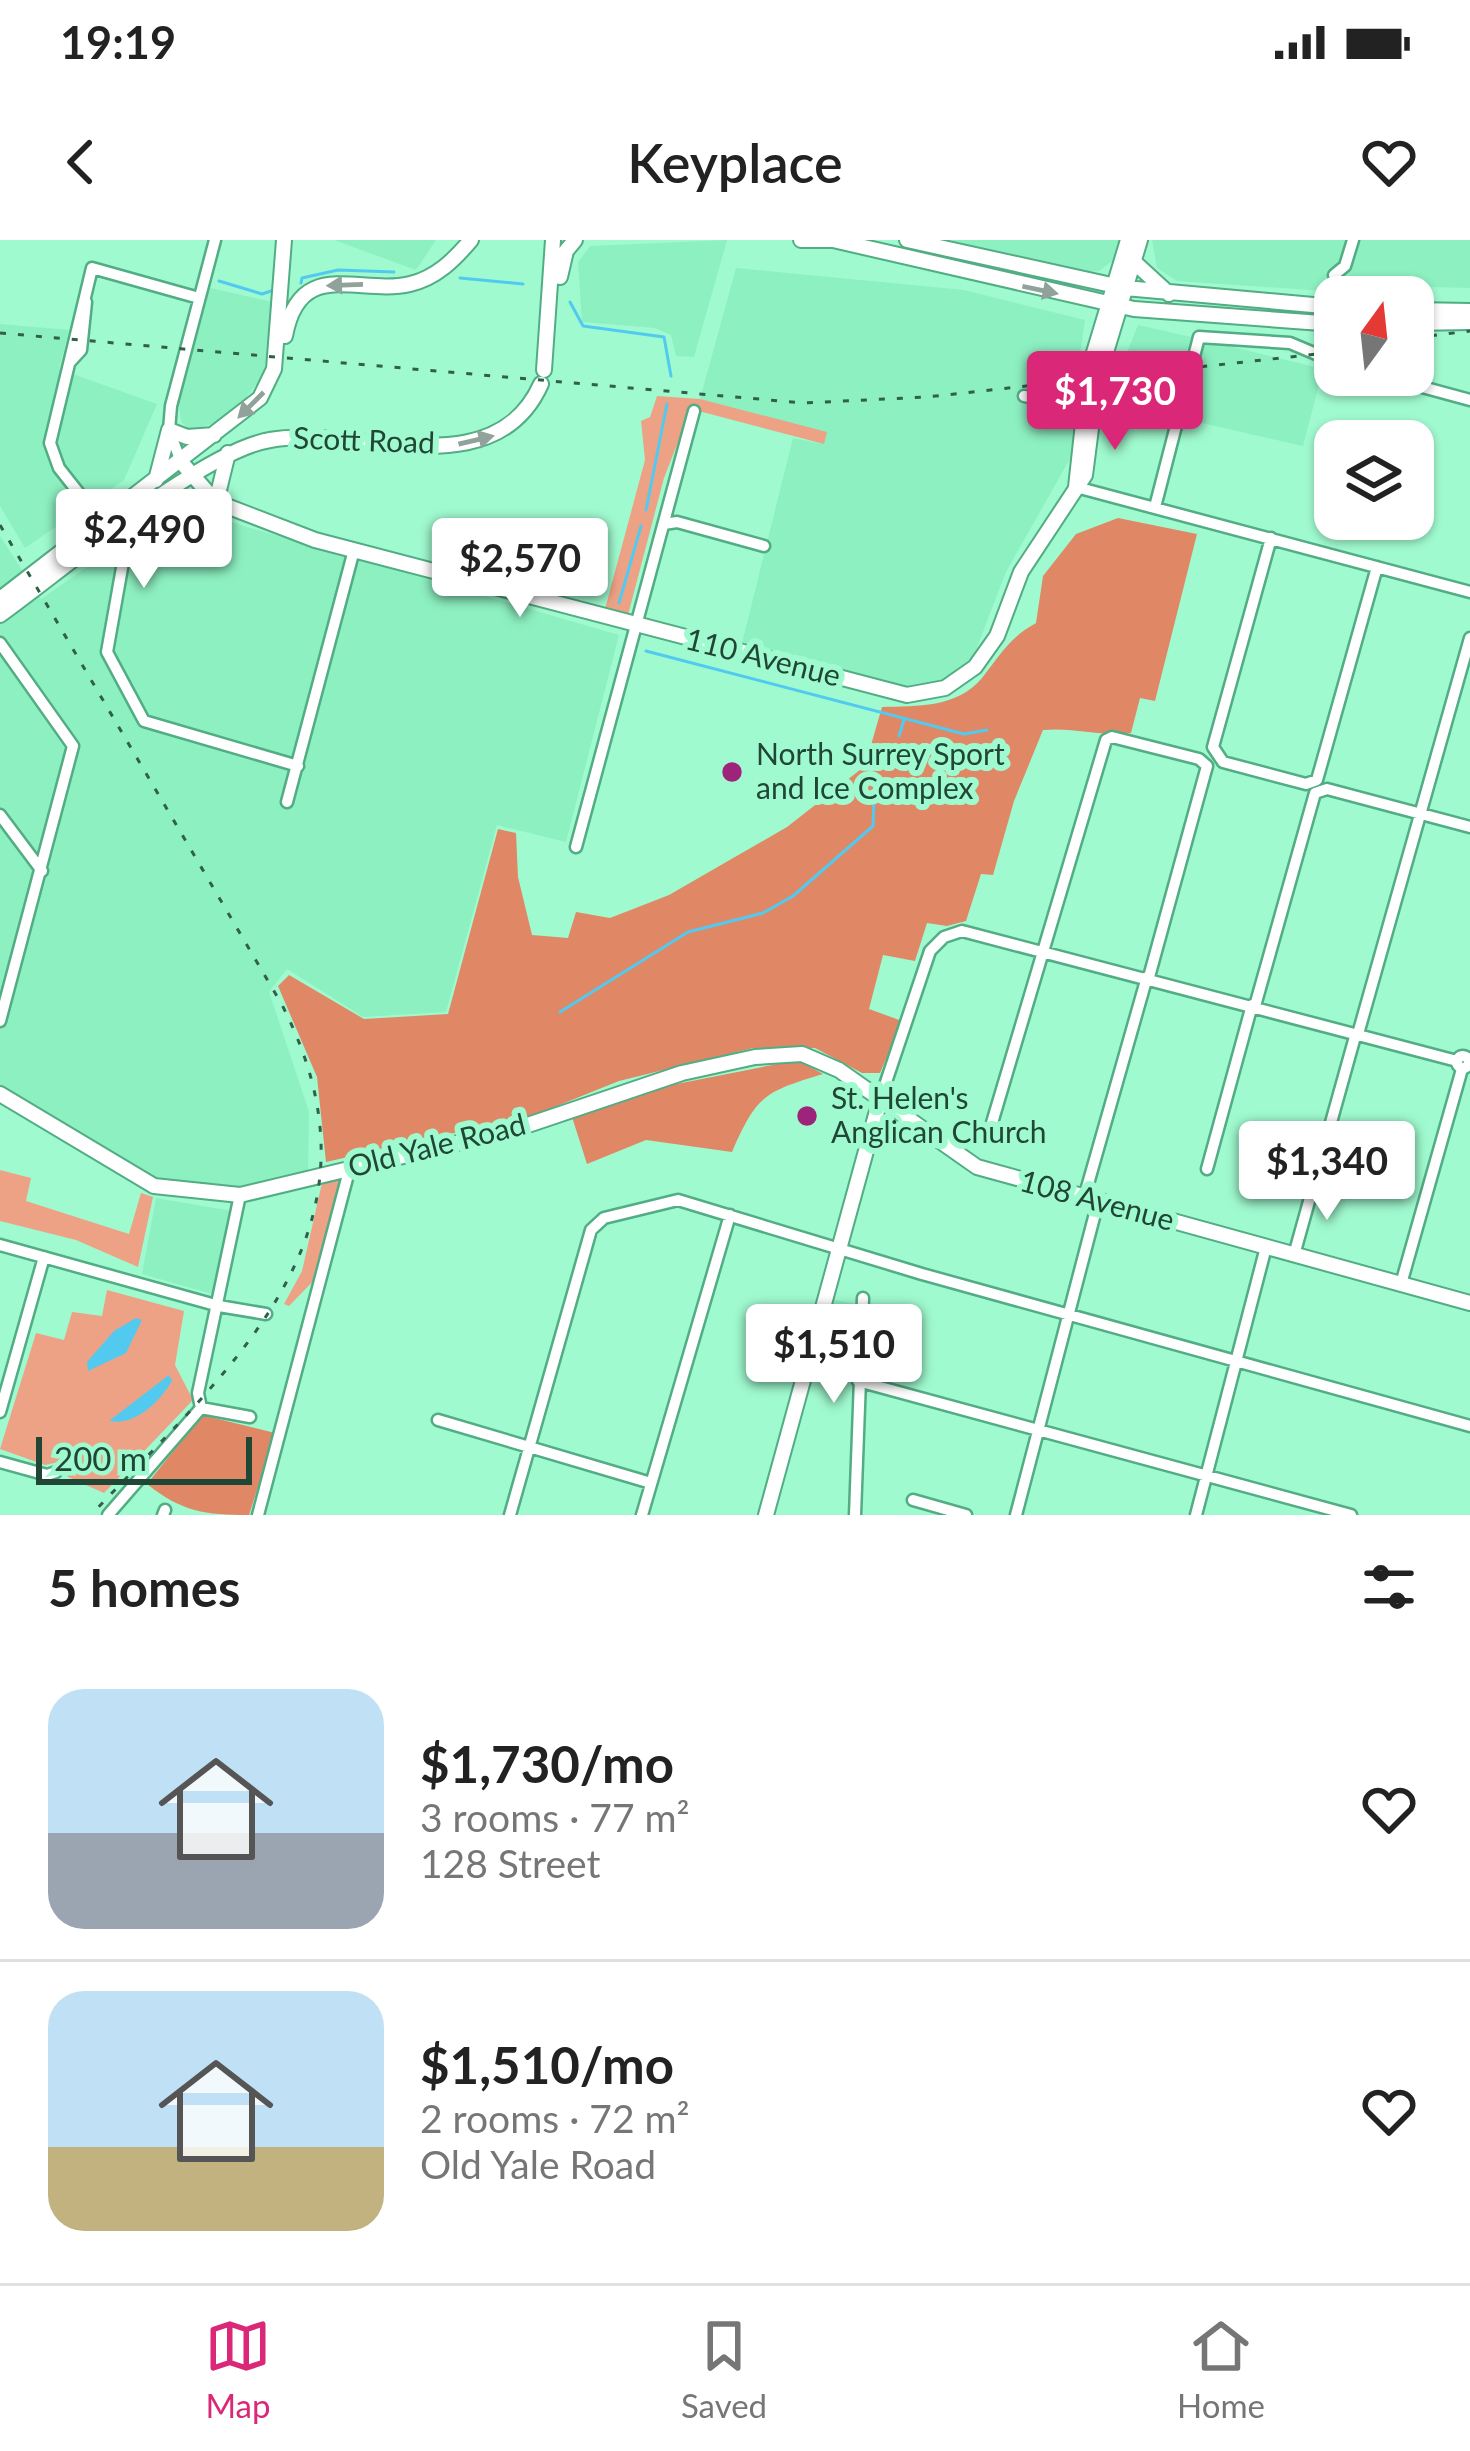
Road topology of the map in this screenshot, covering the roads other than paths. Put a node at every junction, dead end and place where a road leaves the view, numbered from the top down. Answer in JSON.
{"nodes":[{"id":1,"x":215,"y":240,"type":"edge"},
{"id":2,"x":284,"y":240,"type":"edge"},
{"id":3,"x":553,"y":240,"type":"edge"},
{"id":4,"x":575,"y":240,"type":"edge"},
{"id":5,"x":801,"y":240,"type":"edge"},
{"id":6,"x":834,"y":240,"type":"edge"},
{"id":7,"x":907,"y":240,"type":"edge"},
{"id":8,"x":1128,"y":240,"type":"edge"},
{"id":9,"x":1140,"y":240,"type":"edge"},
{"id":10,"x":1353,"y":240,"type":"edge"},
{"id":11,"x":463,"y":249,"type":"edge"},
{"id":12,"x":1128,"y":259,"type":"junction"},
{"id":13,"x":1334,"y":275,"type":"dead end"},
{"id":14,"x":1092,"y":281,"type":"junction"},
{"id":15,"x":1121,"y":287,"type":"junction"},
{"id":16,"x":1169,"y":294,"type":"junction"},
{"id":17,"x":199,"y":298,"type":"junction"},
{"id":18,"x":1114,"y":305,"type":"junction"},
{"id":19,"x":1314,"y":305,"type":"edge"},
{"id":20,"x":1434,"y":310,"type":"edge"},
{"id":21,"x":1470,"y":311,"type":"edge"},
{"id":22,"x":1314,"y":321,"type":"edge"},
{"id":23,"x":1470,"y":322,"type":"edge"},
{"id":24,"x":1434,"y":323,"type":"edge"},
{"id":25,"x":1314,"y":353,"type":"edge"},
{"id":26,"x":274,"y":369,"type":"junction"},
{"id":27,"x":544,"y":373,"type":"junction"},
{"id":28,"x":1434,"y":390,"type":"edge"},
{"id":29,"x":1024,"y":396,"type":"dead end"},
{"id":30,"x":1470,"y":400,"type":"edge"},
{"id":31,"x":1082,"y":407,"type":"junction"},
{"id":32,"x":694,"y":411,"type":"dead end"},
{"id":33,"x":170,"y":430,"type":"junction"},
{"id":34,"x":219,"y":433,"type":"junction"},
{"id":35,"x":228,"y":453,"type":"junction"},
{"id":36,"x":186,"y":470,"type":"junction"},
{"id":37,"x":156,"y":481,"type":"junction"},
{"id":38,"x":1076,"y":487,"type":"junction"},
{"id":39,"x":164,"y":496,"type":"junction"},
{"id":40,"x":216,"y":502,"type":"junction"},
{"id":41,"x":1155,"y":507,"type":"junction"},
{"id":42,"x":100,"y":520,"type":"junction"},
{"id":43,"x":664,"y":524,"type":"junction"},
{"id":44,"x":111,"y":535,"type":"junction"},
{"id":45,"x":1271,"y":538,"type":"junction"},
{"id":46,"x":764,"y":546,"type":"dead end"},
{"id":47,"x":354,"y":550,"type":"junction"},
{"id":48,"x":1377,"y":567,"type":"junction"},
{"id":49,"x":1470,"y":592,"type":"edge"},
{"id":50,"x":0,"y":599,"type":"edge"},
{"id":51,"x":0,"y":615,"type":"edge"},
{"id":52,"x":634,"y":625,"type":"junction"},
{"id":53,"x":1470,"y":638,"type":"edge"},
{"id":54,"x":0,"y":644,"type":"edge"},
{"id":55,"x":298,"y":766,"type":"junction"},
{"id":56,"x":1320,"y":783,"type":"junction"},
{"id":57,"x":286,"y":802,"type":"dead end"},
{"id":58,"x":1420,"y":814,"type":"junction"},
{"id":59,"x":0,"y":815,"type":"edge"},
{"id":60,"x":1470,"y":827,"type":"edge"},
{"id":61,"x":576,"y":848,"type":"dead end"},
{"id":62,"x":42,"y":871,"type":"junction"},
{"id":63,"x":1044,"y":949,"type":"junction"},
{"id":64,"x":1148,"y":977,"type":"junction"},
{"id":65,"x":3,"y":993,"type":"edge"},
{"id":66,"x":1254,"y":1006,"type":"junction"},
{"id":67,"x":0,"y":1022,"type":"edge"},
{"id":68,"x":1357,"y":1034,"type":"junction"},
{"id":69,"x":1470,"y":1039,"type":"edge"},
{"id":70,"x":1465,"y":1063,"type":"edge"},
{"id":71,"x":0,"y":1094,"type":"edge"},
{"id":72,"x":880,"y":1100,"type":"junction"},
{"id":73,"x":989,"y":1133,"type":"dead end"},
{"id":74,"x":350,"y":1168,"type":"junction"},
{"id":75,"x":1207,"y":1168,"type":"dead end"},
{"id":76,"x":240,"y":1195,"type":"junction"},
{"id":77,"x":1091,"y":1200,"type":"junction"},
{"id":78,"x":730,"y":1215,"type":"junction"},
{"id":79,"x":0,"y":1245,"type":"edge"},
{"id":80,"x":841,"y":1247,"type":"junction"},
{"id":81,"x":1266,"y":1247,"type":"junction"},
{"id":82,"x":1294,"y":1255,"type":"junction"},
{"id":83,"x":44,"y":1257,"type":"junction"},
{"id":84,"x":1400,"y":1284,"type":"junction"},
{"id":85,"x":863,"y":1298,"type":"dead end"},
{"id":86,"x":1470,"y":1303,"type":"edge"},
{"id":87,"x":219,"y":1306,"type":"junction"},
{"id":88,"x":266,"y":1314,"type":"dead end"},
{"id":89,"x":1070,"y":1314,"type":"junction"},
{"id":90,"x":1237,"y":1360,"type":"junction"},
{"id":91,"x":858,"y":1381,"type":"junction"},
{"id":92,"x":201,"y":1408,"type":"junction"},
{"id":93,"x":0,"y":1412,"type":"edge"},
{"id":94,"x":250,"y":1417,"type":"dead end"},
{"id":95,"x":438,"y":1420,"type":"dead end"},
{"id":96,"x":1470,"y":1426,"type":"edge"},
{"id":97,"x":1039,"y":1430,"type":"junction"},
{"id":98,"x":530,"y":1445,"type":"junction"},
{"id":99,"x":0,"y":1462,"type":"edge"},
{"id":100,"x":56,"y":1472,"type":"dead end"},
{"id":101,"x":1207,"y":1476,"type":"junction"},
{"id":102,"x":651,"y":1483,"type":"junction"},
{"id":103,"x":913,"y":1500,"type":"dead end"},
{"id":104,"x":108,"y":1515,"type":"edge"},
{"id":105,"x":258,"y":1515,"type":"edge"},
{"id":106,"x":510,"y":1515,"type":"edge"},
{"id":107,"x":641,"y":1515,"type":"edge"},
{"id":108,"x":766,"y":1515,"type":"edge"},
{"id":109,"x":855,"y":1515,"type":"edge"},
{"id":110,"x":966,"y":1515,"type":"edge"},
{"id":111,"x":1016,"y":1515,"type":"edge"},
{"id":112,"x":1196,"y":1515,"type":"edge"},
{"id":113,"x":1351,"y":1515,"type":"edge"}],
"edges":[{"from":1,"to":17,"type":"street"},
{"from":2,"to":26,"type":"main road"},
{"from":3,"to":27,"type":"main road"},
{"from":4,"to":27,"type":"main road"},
{"from":5,"to":6,"type":"main road"},
{"from":6,"to":18,"type":"main road","one_way":true},
{"from":7,"to":14,"type":"main road"},
{"from":8,"to":12,"type":"main road"},
{"from":9,"to":12,"type":"main road"},
{"from":10,"to":13,"type":"street"},
{"from":11,"to":26,"type":"main road","name":"Scott Road","one_way":true},
{"from":12,"to":14,"type":"main road"},
{"from":12,"to":15,"type":"main road"},
{"from":12,"to":16,"type":"main road"},
{"from":14,"to":15,"type":"main road"},
{"from":15,"to":16,"type":"main road"},
{"from":15,"to":18,"type":"main road"},
{"from":16,"to":19,"type":"main road"},
{"from":17,"to":33,"type":"street"},
{"from":17,"to":42,"type":"street"},
{"from":18,"to":22,"type":"main road"},
{"from":18,"to":31,"type":"main road"},
{"from":18,"to":38,"type":"main road"},
{"from":20,"to":21,"type":"main road"},
{"from":23,"to":24,"type":"main road"},
{"from":25,"to":41,"type":"street"},
{"from":26,"to":34,"type":"main road","name":"Scott Road","one_way":true},
{"from":35,"to":27,"type":"main road","name":"Scott Road","one_way":true},
{"from":28,"to":30,"type":"street"},
{"from":29,"to":31,"type":"street"},
{"from":31,"to":38,"type":"main road"},
{"from":32,"to":43,"type":"street"},
{"from":33,"to":34,"type":"main road"},
{"from":33,"to":36,"type":"street"},
{"from":33,"to":37,"type":"main road"},
{"from":34,"to":36,"type":"main road","name":"Scott Road"},
{"from":35,"to":36,"type":"main road","name":"Scott Road"},
{"from":35,"to":40,"type":"main road"},
{"from":36,"to":37,"type":"main road","name":"Scott Road"},
{"from":36,"to":39,"type":"main road","name":"Scott Road"},
{"from":36,"to":40,"type":"main road","name":"110 Avenue"},
{"from":37,"to":42,"type":"main road","name":"Scott Road"},
{"from":38,"to":41,"type":"street"},
{"from":38,"to":52,"type":"main road","name":"110 Avenue"},
{"from":39,"to":40,"type":"main road"},
{"from":39,"to":44,"type":"main road","name":"Scott Road"},
{"from":40,"to":47,"type":"main road","name":"110 Avenue"},
{"from":41,"to":45,"type":"street"},
{"from":42,"to":50,"type":"main road","name":"Scott Road"},
{"from":43,"to":46,"type":"street"},
{"from":43,"to":52,"type":"street"},
{"from":44,"to":51,"type":"main road","name":"Scott Road"},
{"from":44,"to":55,"type":"street"},
{"from":45,"to":48,"type":"street"},
{"from":45,"to":56,"type":"street"},
{"from":47,"to":52,"type":"main road","name":"110 Avenue"},
{"from":47,"to":55,"type":"street"},
{"from":48,"to":49,"type":"street"},
{"from":48,"to":56,"type":"street"},
{"from":52,"to":61,"type":"street"},
{"from":53,"to":58,"type":"street"},
{"from":54,"to":62,"type":"street"},
{"from":55,"to":57,"type":"street"},
{"from":56,"to":58,"type":"street"},
{"from":56,"to":66,"type":"street"},
{"from":58,"to":60,"type":"street"},
{"from":58,"to":68,"type":"street"},
{"from":59,"to":62,"type":"street"},
{"from":62,"to":65,"type":"street"},
{"from":63,"to":64,"type":"street"},
{"from":63,"to":64,"type":"street"},
{"from":63,"to":72,"type":"street"},
{"from":63,"to":73,"type":"street"},
{"from":64,"to":66,"type":"street"},
{"from":64,"to":77,"type":"street"},
{"from":65,"to":67,"type":"street"},
{"from":66,"to":68,"type":"street"},
{"from":66,"to":75,"type":"street"},
{"from":68,"to":70,"type":"street"},
{"from":68,"to":82,"type":"street"},
{"from":69,"to":70,"type":"street"},
{"from":70,"to":84,"type":"street"},
{"from":71,"to":76,"type":"main road","name":"Old Yale Road"},
{"from":72,"to":74,"type":"main road","name":"Old Yale Road"},
{"from":72,"to":77,"type":"main road","name":"108 Avenue"},
{"from":72,"to":80,"type":"main road"},
{"from":74,"to":76,"type":"main road","name":"Old Yale Road"},
{"from":74,"to":105,"type":"street"},
{"from":76,"to":87,"type":"street"},
{"from":77,"to":81,"type":"main road","name":"108 Avenue"},
{"from":77,"to":89,"type":"street"},
{"from":78,"to":80,"type":"street"},
{"from":78,"to":98,"type":"street"},
{"from":78,"to":102,"type":"street"},
{"from":79,"to":83,"type":"street"},
{"from":80,"to":89,"type":"street"},
{"from":80,"to":108,"type":"main road"},
{"from":81,"to":82,"type":"main road","name":"108 Avenue"},
{"from":81,"to":90,"type":"street"},
{"from":82,"to":84,"type":"main road","name":"108 Avenue"},
{"from":83,"to":87,"type":"street"},
{"from":83,"to":93,"type":"street"},
{"from":84,"to":86,"type":"main road","name":"108 Avenue"},
{"from":85,"to":91,"type":"street"},
{"from":87,"to":88,"type":"street"},
{"from":87,"to":92,"type":"street"},
{"from":89,"to":90,"type":"street"},
{"from":89,"to":97,"type":"street"},
{"from":90,"to":96,"type":"street"},
{"from":90,"to":101,"type":"street"},
{"from":91,"to":97,"type":"street"},
{"from":91,"to":109,"type":"street"},
{"from":92,"to":94,"type":"street"},
{"from":92,"to":104,"type":"street"},
{"from":95,"to":98,"type":"street"},
{"from":97,"to":101,"type":"street"},
{"from":97,"to":111,"type":"street"},
{"from":98,"to":102,"type":"street"},
{"from":98,"to":106,"type":"street"},
{"from":99,"to":100,"type":"street"},
{"from":101,"to":112,"type":"street"},
{"from":101,"to":113,"type":"street"},
{"from":102,"to":107,"type":"street"},
{"from":103,"to":110,"type":"street"}]}
